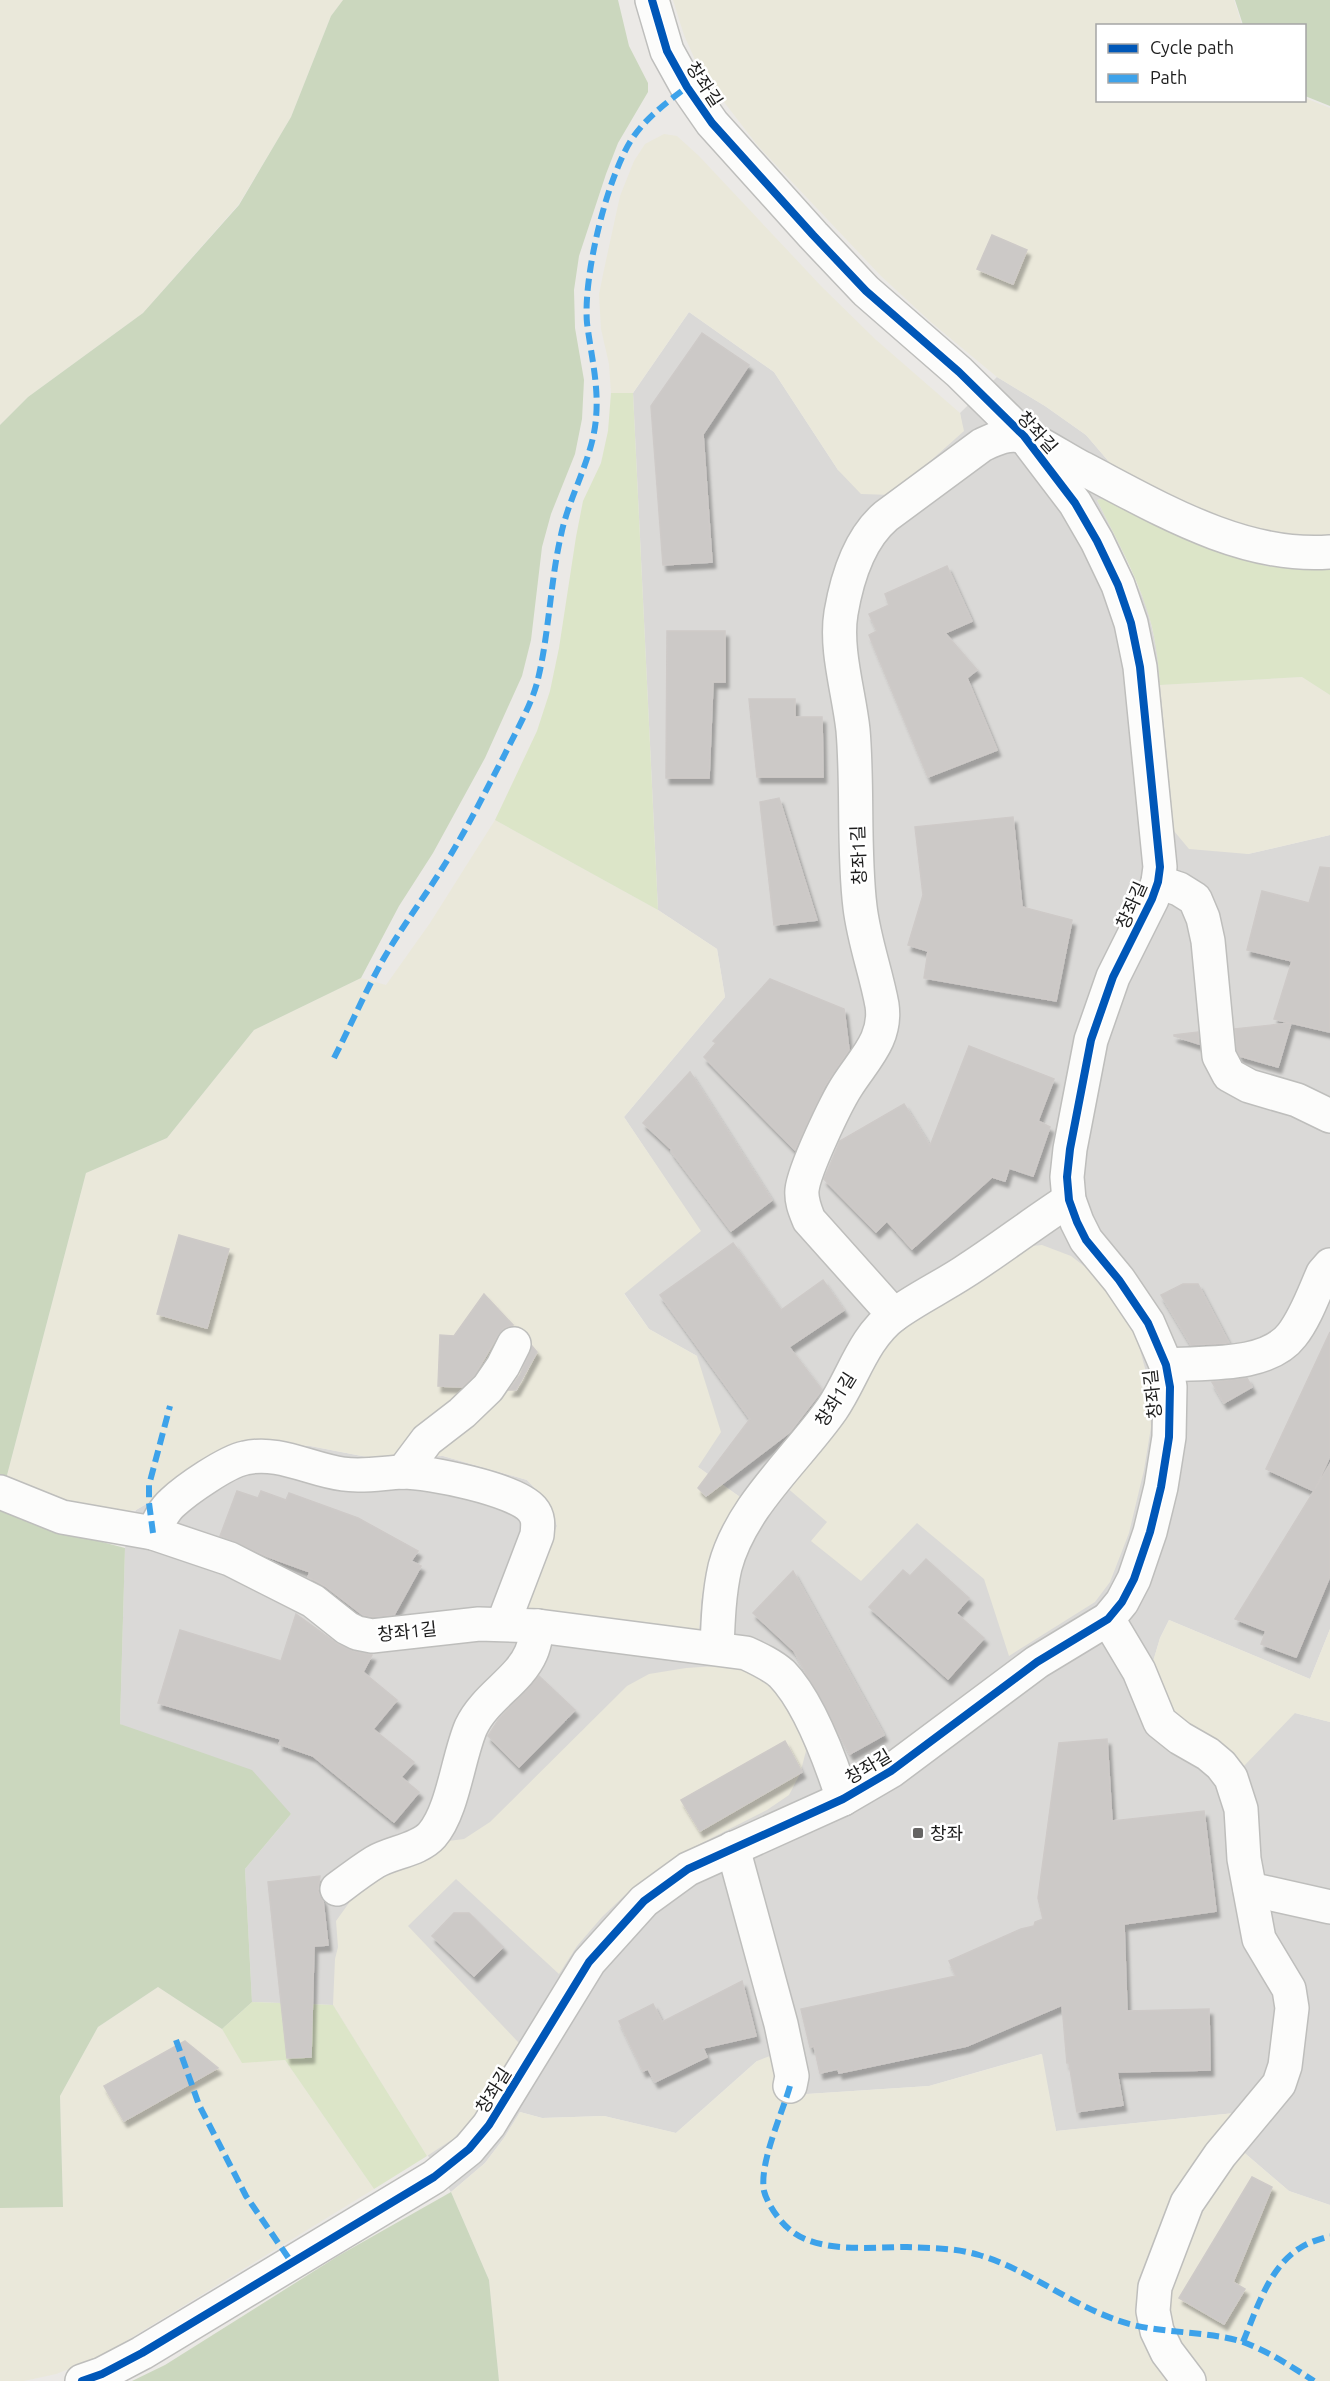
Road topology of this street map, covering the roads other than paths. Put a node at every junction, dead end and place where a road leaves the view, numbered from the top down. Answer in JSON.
{"nodes":[{"id":1,"x":652,"y":0,"type":"edge"},
{"id":2,"x":1024,"y":436,"type":"junction"},
{"id":3,"x":1330,"y":552,"type":"edge"},
{"id":4,"x":1158,"y":882,"type":"junction"},
{"id":5,"x":1330,"y":1116,"type":"edge"},
{"id":6,"x":1069,"y":1200,"type":"junction"},
{"id":7,"x":1330,"y":1265,"type":"edge"},
{"id":8,"x":894,"y":1315,"type":"junction"},
{"id":9,"x":514,"y":1344,"type":"dead end"},
{"id":10,"x":1166,"y":1365,"type":"junction"},
{"id":11,"x":403,"y":1472,"type":"junction"},
{"id":12,"x":0,"y":1492,"type":"edge"},
{"id":13,"x":153,"y":1533,"type":"junction"},
{"id":14,"x":1107,"y":1619,"type":"junction"},
{"id":15,"x":503,"y":1624,"type":"junction"},
{"id":16,"x":538,"y":1626,"type":"junction"},
{"id":17,"x":717,"y":1648,"type":"junction"},
{"id":18,"x":843,"y":1799,"type":"junction"},
{"id":19,"x":733,"y":1848,"type":"junction"},
{"id":20,"x":337,"y":1889,"type":"dead end"},
{"id":21,"x":1250,"y":1889,"type":"junction"},
{"id":22,"x":1330,"y":1907,"type":"edge"},
{"id":23,"x":790,"y":2086,"type":"dead end"},
{"id":24,"x":82,"y":2381,"type":"edge"},
{"id":25,"x":1189,"y":2381,"type":"edge"}],
"edges":[{"from":1,"to":2,"type":"street","name":"창좌길"},
{"from":2,"to":3,"type":"street"},
{"from":2,"to":4,"type":"street","name":"창좌길"},
{"from":2,"to":8,"type":"street","name":"창좌1길"},
{"from":4,"to":5,"type":"street"},
{"from":4,"to":6,"type":"street","name":"창좌길"},
{"from":6,"to":8,"type":"street","name":"창좌1길"},
{"from":6,"to":10,"type":"street","name":"창좌길"},
{"from":7,"to":10,"type":"street"},
{"from":8,"to":17,"type":"street","name":"창좌1길"},
{"from":9,"to":11,"type":"street"},
{"from":10,"to":14,"type":"street","name":"창좌길"},
{"from":11,"to":13,"type":"street"},
{"from":11,"to":15,"type":"street"},
{"from":12,"to":13,"type":"street","name":"창좌1길"},
{"from":13,"to":15,"type":"street","name":"창좌1길"},
{"from":14,"to":18,"type":"street","name":"창좌길"},
{"from":14,"to":21,"type":"street"},
{"from":15,"to":16,"type":"street","name":"창좌1길"},
{"from":16,"to":17,"type":"street","name":"창좌1길"},
{"from":16,"to":20,"type":"street"},
{"from":17,"to":18,"type":"street","name":"창좌1길"},
{"from":18,"to":19,"type":"street","name":"창좌길"},
{"from":19,"to":23,"type":"street"},
{"from":19,"to":24,"type":"street","name":"창좌길"},
{"from":21,"to":22,"type":"street"},
{"from":21,"to":25,"type":"street"}]}
